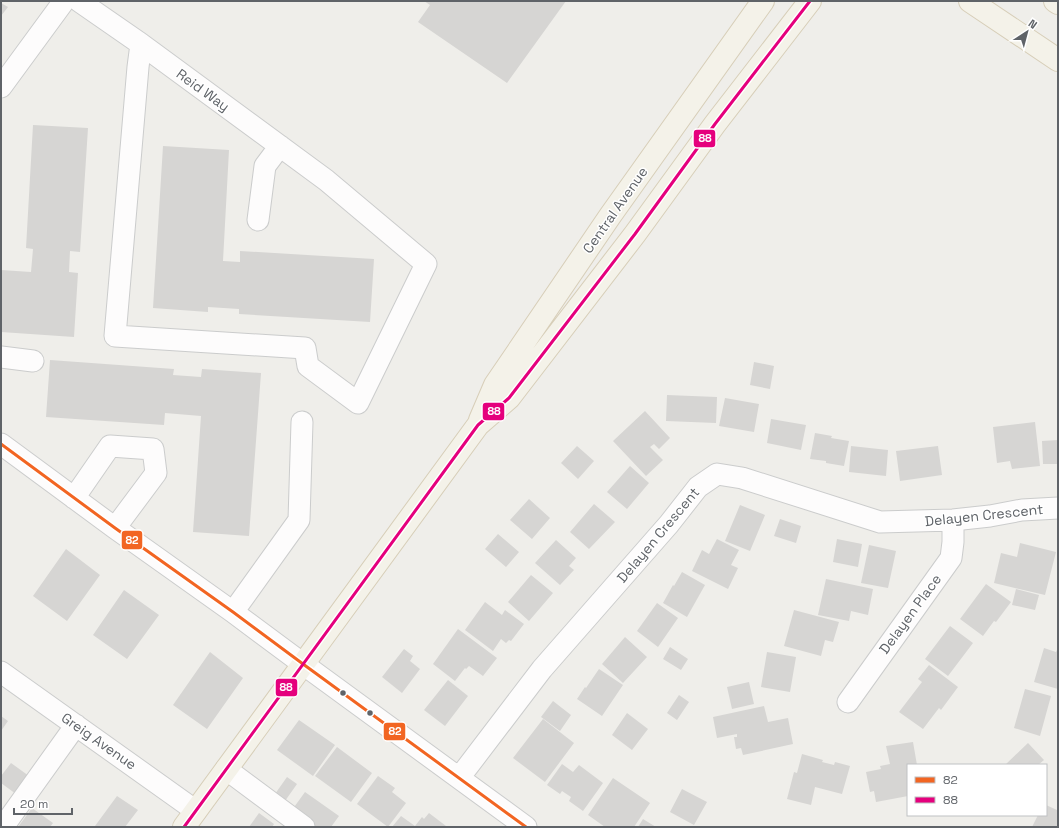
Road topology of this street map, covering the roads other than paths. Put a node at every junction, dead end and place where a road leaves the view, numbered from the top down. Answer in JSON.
{"nodes":[{"id":1,"x":64,"y":1,"type":"edge"},
{"id":2,"x":79,"y":1,"type":"edge"},
{"id":3,"x":763,"y":1,"type":"edge"},
{"id":4,"x":970,"y":1,"type":"edge"},
{"id":5,"x":1055,"y":1,"type":"edge"},
{"id":6,"x":1058,"y":3,"type":"edge"},
{"id":7,"x":810,"y":4,"type":"edge"},
{"id":8,"x":140,"y":44,"type":"junction"},
{"id":9,"x":1058,"y":60,"type":"edge"},
{"id":10,"x":1,"y":87,"type":"edge"},
{"id":11,"x":280,"y":146,"type":"junction"},
{"id":12,"x":258,"y":220,"type":"dead end"},
{"id":13,"x":1,"y":357,"type":"edge"},
{"id":14,"x":33,"y":361,"type":"dead end"},
{"id":15,"x":302,"y":422,"type":"dead end"},
{"id":16,"x":478,"y":425,"type":"junction"},
{"id":17,"x":1,"y":444,"type":"edge"},
{"id":18,"x":74,"y":498,"type":"junction"},
{"id":19,"x":1058,"y":508,"type":"edge"},
{"id":20,"x":952,"y":520,"type":"junction"},
{"id":21,"x":116,"y":528,"type":"junction"},
{"id":22,"x":233,"y":612,"type":"junction"},
{"id":23,"x":303,"y":664,"type":"junction"},
{"id":24,"x":1,"y":672,"type":"edge"},
{"id":25,"x":848,"y":702,"type":"dead end"},
{"id":26,"x":76,"y":725,"type":"junction"},
{"id":27,"x":226,"y":769,"type":"junction"},
{"id":28,"x":459,"y":778,"type":"junction"},
{"id":29,"x":190,"y":819,"type":"edge"},
{"id":30,"x":3,"y":827,"type":"edge"},
{"id":31,"x":304,"y":827,"type":"edge"},
{"id":32,"x":526,"y":827,"type":"edge"}],
"edges":[{"from":1,"to":10,"type":"street"},
{"from":2,"to":8,"type":"street","name":"Reid Way"},
{"from":3,"to":16,"type":"main road","name":"Central Avenue"},
{"from":4,"to":9,"type":"main road"},
{"from":5,"to":6,"type":"main road"},
{"from":7,"to":16,"type":"main road","name":"Central Avenue"},
{"from":8,"to":11,"type":"street","name":"Reid Way"},
{"from":8,"to":11,"type":"street","name":"Reid Way"},
{"from":11,"to":12,"type":"street"},
{"from":13,"to":14,"type":"street"},
{"from":15,"to":22,"type":"street"},
{"from":16,"to":23,"type":"main road","name":"Central Avenue"},
{"from":17,"to":18,"type":"street"},
{"from":18,"to":21,"type":"street"},
{"from":18,"to":21,"type":"street"},
{"from":19,"to":20,"type":"street","name":"Delayen Crescent"},
{"from":20,"to":25,"type":"street","name":"Delayen Place"},
{"from":20,"to":28,"type":"street","name":"Delayen Crescent"},
{"from":21,"to":22,"type":"street"},
{"from":22,"to":23,"type":"street"},
{"from":23,"to":27,"type":"main road","name":"Central Avenue"},
{"from":23,"to":28,"type":"street"},
{"from":24,"to":26,"type":"street","name":"Greig Avenue"},
{"from":26,"to":29,"type":"street","name":"Greig Avenue"},
{"from":26,"to":30,"type":"street"},
{"from":27,"to":29,"type":"main road","name":"Central Avenue"},
{"from":27,"to":31,"type":"street"},
{"from":28,"to":32,"type":"street"}]}
